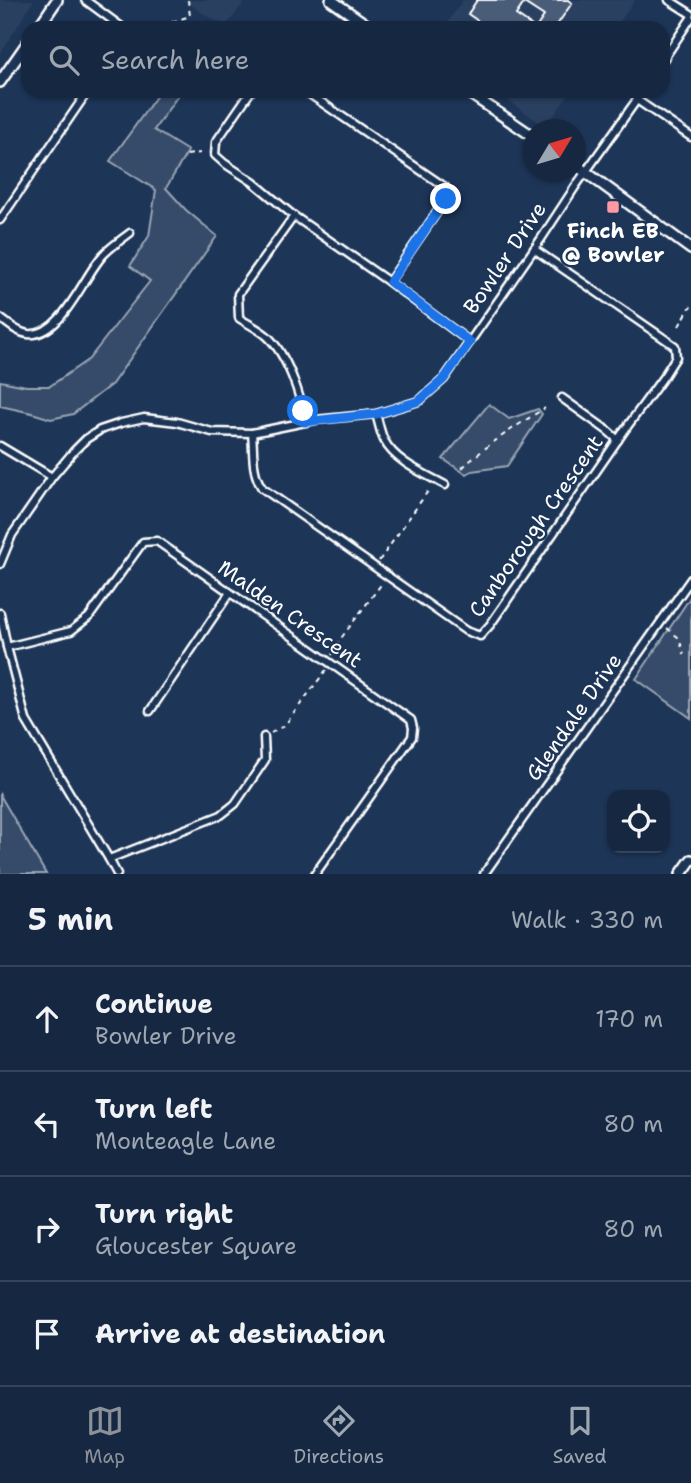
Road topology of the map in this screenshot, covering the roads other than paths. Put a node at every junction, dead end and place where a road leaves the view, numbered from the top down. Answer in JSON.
{"nodes":[{"id":1,"x":57,"y":0,"type":"edge"},
{"id":2,"x":85,"y":0,"type":"edge"},
{"id":3,"x":331,"y":0,"type":"edge"},
{"id":4,"x":669,"y":0,"type":"edge"},
{"id":5,"x":691,"y":16,"type":"edge"},
{"id":6,"x":43,"y":21,"type":"edge"},
{"id":7,"x":114,"y":21,"type":"edge"},
{"id":8,"x":361,"y":21,"type":"edge"},
{"id":9,"x":670,"y":49,"type":"edge"},
{"id":10,"x":21,"y":52,"type":"edge"},
{"id":11,"x":0,"y":82,"type":"edge"},
{"id":12,"x":83,"y":98,"type":"edge"},
{"id":13,"x":246,"y":98,"type":"edge"},
{"id":14,"x":315,"y":98,"type":"edge"},
{"id":15,"x":477,"y":98,"type":"edge"},
{"id":16,"x":637,"y":100,"type":"joint"},
{"id":17,"x":523,"y":129,"type":"edge"},
{"id":18,"x":691,"y":137,"type":"edge"},
{"id":19,"x":586,"y":172,"type":"joint"},
{"id":20,"x":579,"y":182,"type":"edge"},
{"id":21,"x":293,"y":216,"type":"junction"},
{"id":22,"x":0,"y":220,"type":"edge"},
{"id":23,"x":130,"y":233,"type":"dead end"},
{"id":24,"x":534,"y":248,"type":"junction"},
{"id":25,"x":691,"y":250,"type":"edge"},
{"id":26,"x":390,"y":282,"type":"junction"},
{"id":27,"x":0,"y":318,"type":"edge"},
{"id":28,"x":470,"y":342,"type":"junction"},
{"id":29,"x":562,"y":398,"type":"dead end"},
{"id":30,"x":376,"y":414,"type":"junction"},
{"id":31,"x":305,"y":422,"type":"junction"},
{"id":32,"x":252,"y":433,"type":"junction"},
{"id":33,"x":618,"y":440,"type":"junction"},
{"id":34,"x":0,"y":446,"type":"edge"},
{"id":35,"x":52,"y":477,"type":"junction"},
{"id":36,"x":445,"y":485,"type":"dead end"},
{"id":37,"x":0,"y":564,"type":"edge"},
{"id":38,"x":691,"y":579,"type":"edge"},
{"id":39,"x":229,"y":594,"type":"junction"},
{"id":40,"x":0,"y":613,"type":"edge"},
{"id":41,"x":7,"y":647,"type":"junction"},
{"id":42,"x":150,"y":711,"type":"dead end"},
{"id":43,"x":264,"y":737,"type":"dead end"},
{"id":44,"x":109,"y":859,"type":"junction"},
{"id":45,"x":691,"y":859,"type":"edge"},
{"id":46,"x":117,"y":874,"type":"edge"},
{"id":47,"x":315,"y":874,"type":"edge"},
{"id":48,"x":485,"y":874,"type":"edge"},
{"id":49,"x":681,"y":874,"type":"edge"}],
"edges":[{"from":1,"to":6,"type":"main road"},
{"from":2,"to":7,"type":"street"},
{"from":3,"to":8,"type":"main road"},
{"from":4,"to":5,"type":"street"},
{"from":5,"to":9,"type":"street"},
{"from":10,"to":11,"type":"main road"},
{"from":12,"to":22,"type":"street"},
{"from":13,"to":21,"type":"street"},
{"from":14,"to":26,"type":"street"},
{"from":15,"to":17,"type":"main road"},
{"from":16,"to":18,"type":"street"},
{"from":16,"to":19,"type":"street","name":"Bowler Drive"},
{"from":19,"to":25,"type":"main road"},
{"from":20,"to":24,"type":"street","name":"Bowler Drive"},
{"from":21,"to":26,"type":"street"},
{"from":21,"to":31,"type":"street"},
{"from":23,"to":27,"type":"street"},
{"from":24,"to":28,"type":"street","name":"Bowler Drive"},
{"from":24,"to":33,"type":"street","name":"Canborough Crescent"},
{"from":26,"to":28,"type":"street"},
{"from":28,"to":30,"type":"street","name":"Bowler Drive"},
{"from":29,"to":33,"type":"street"},
{"from":30,"to":31,"type":"street","name":"Bowler Drive"},
{"from":30,"to":36,"type":"street"},
{"from":31,"to":32,"type":"street","name":"Bowler Drive"},
{"from":32,"to":33,"type":"street","name":"Canborough Crescent"},
{"from":32,"to":35,"type":"street","name":"Bowler Drive"},
{"from":34,"to":35,"type":"street"},
{"from":35,"to":37,"type":"street","name":"Bowler Drive"},
{"from":38,"to":48,"type":"street","name":"Glendale Drive"},
{"from":39,"to":41,"type":"street","name":"Malden Crescent"},
{"from":39,"to":42,"type":"street"},
{"from":39,"to":47,"type":"street","name":"Malden Crescent"},
{"from":40,"to":41,"type":"street"},
{"from":41,"to":44,"type":"street"},
{"from":43,"to":44,"type":"street"},
{"from":44,"to":46,"type":"street"},
{"from":45,"to":49,"type":"main road"}]}
